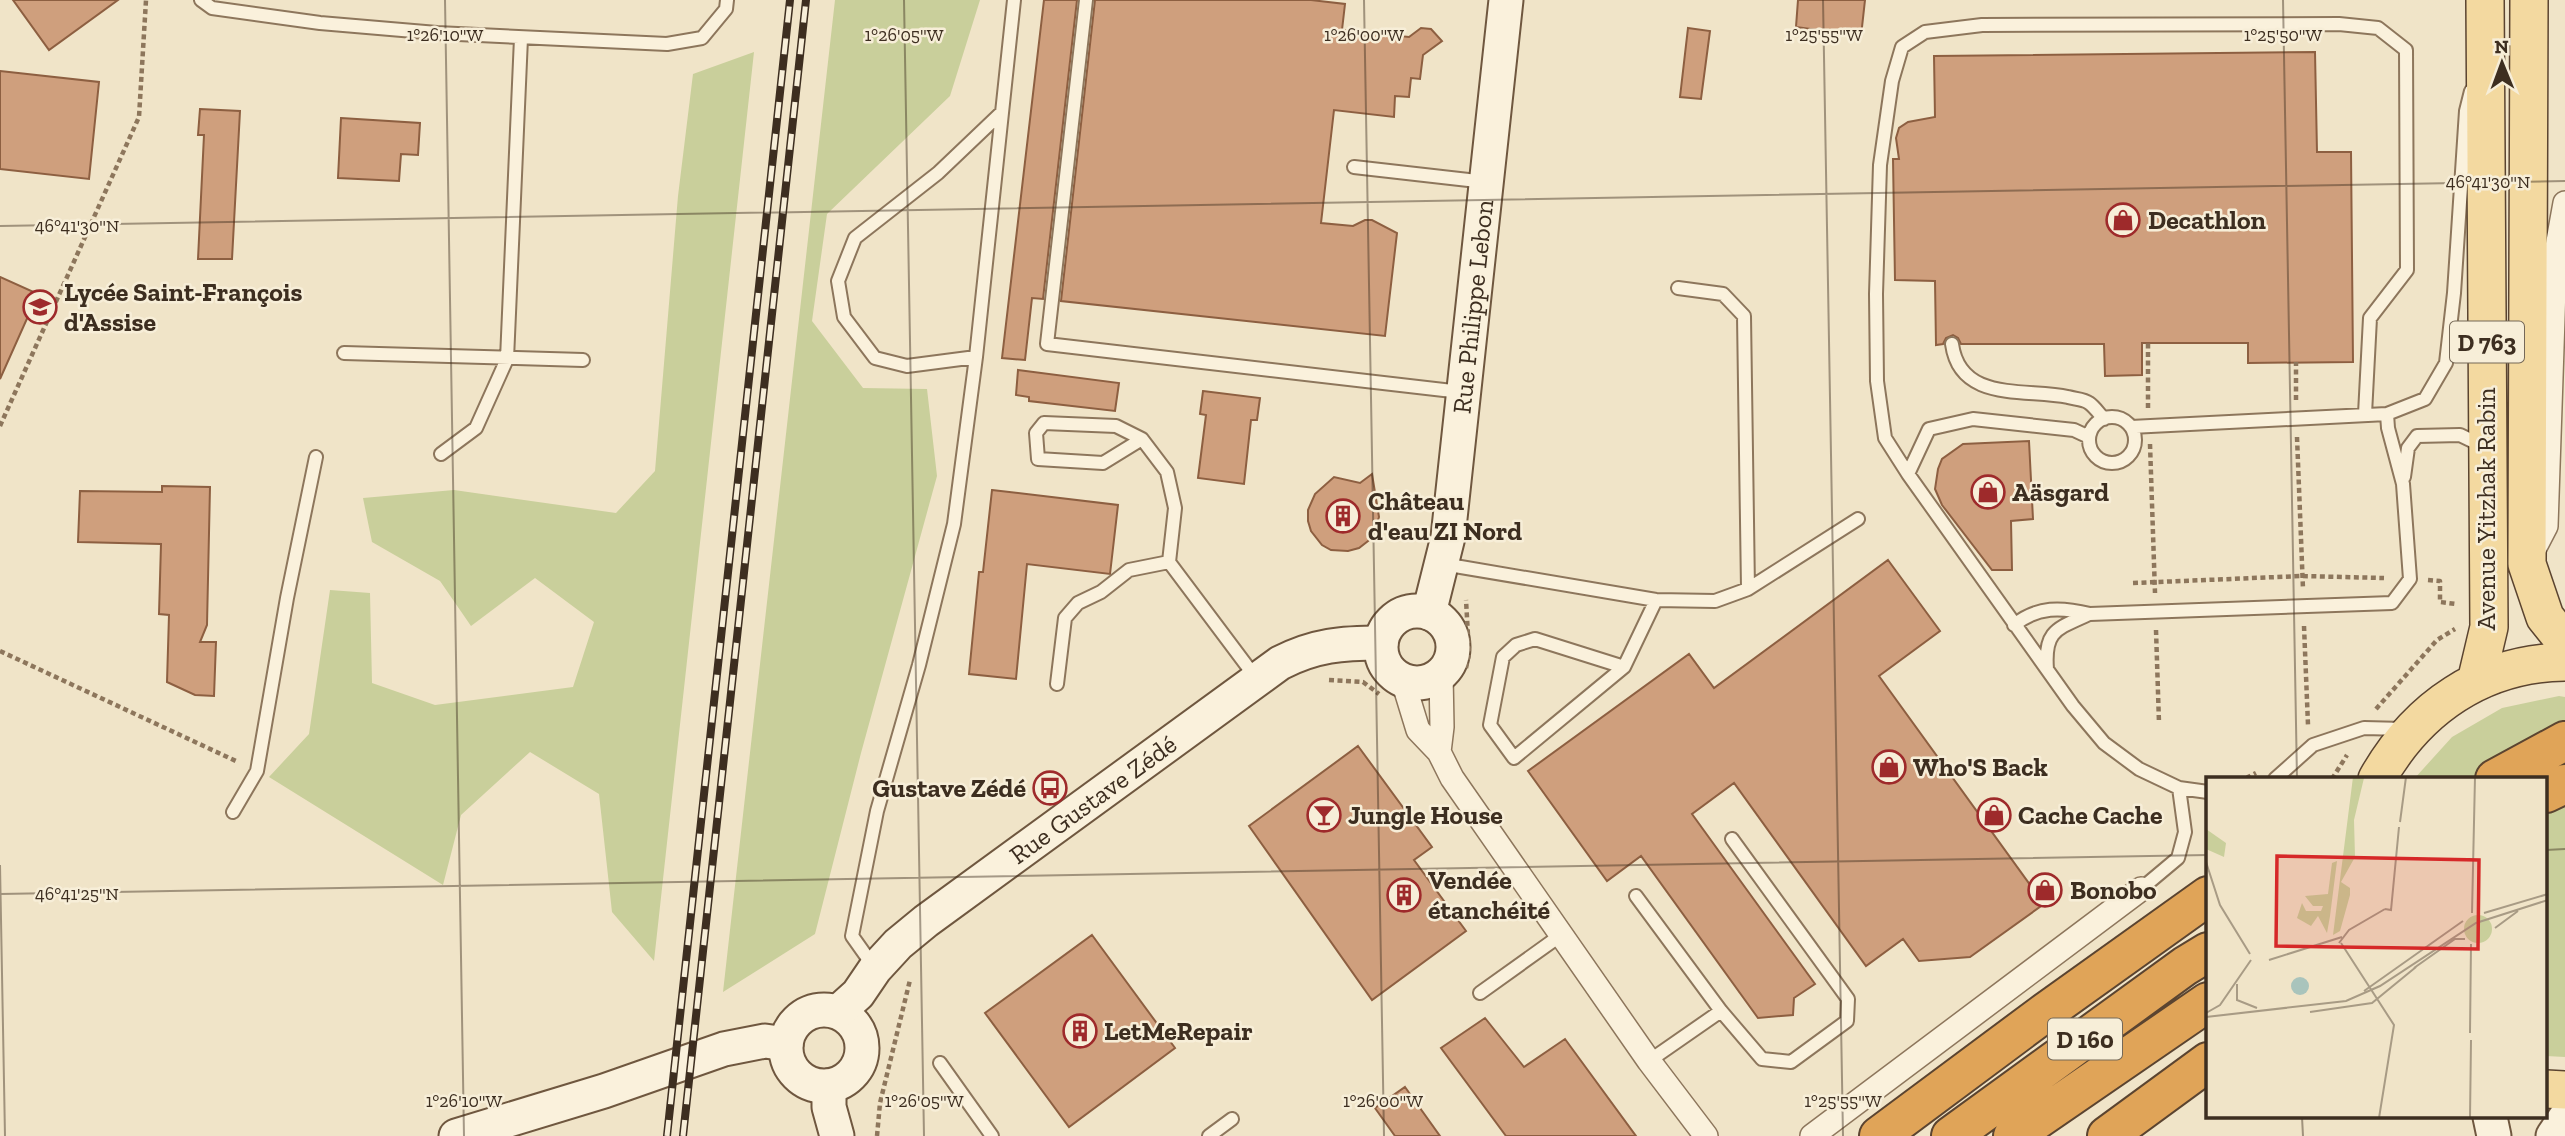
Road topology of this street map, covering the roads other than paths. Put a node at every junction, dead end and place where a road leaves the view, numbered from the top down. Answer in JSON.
{"nodes":[{"id":1,"x":201,"y":0,"type":"edge"},
{"id":2,"x":727,"y":0,"type":"edge"},
{"id":3,"x":1014,"y":0,"type":"edge"},
{"id":4,"x":1086,"y":0,"type":"edge"},
{"id":5,"x":2486,"y":0,"type":"edge"},
{"id":6,"x":2529,"y":0,"type":"edge"},
{"id":7,"x":1503,"y":1,"type":"edge"},
{"id":8,"x":2486,"y":36,"type":"junction"},
{"id":9,"x":521,"y":38,"type":"junction"},
{"id":10,"x":1001,"y":113,"type":"junction"},
{"id":11,"x":1354,"y":167,"type":"dead end"},
{"id":12,"x":1486,"y":182,"type":"junction"},
{"id":13,"x":2565,"y":204,"type":"edge"},
{"id":14,"x":1678,"y":288,"type":"dead end"},
{"id":15,"x":2565,"y":331,"type":"edge"},
{"id":16,"x":1952,"y":344,"type":"dead end"},
{"id":17,"x":344,"y":353,"type":"dead end"},
{"id":18,"x":976,"y":357,"type":"junction"},
{"id":19,"x":507,"y":359,"type":"junction"},
{"id":20,"x":583,"y":360,"type":"dead end"},
{"id":21,"x":1464,"y":393,"type":"junction"},
{"id":22,"x":2365,"y":414,"type":"junction"},
{"id":23,"x":2387,"y":414,"type":"junction"},
{"id":24,"x":2104,"y":419,"type":"junction"},
{"id":25,"x":2131,"y":427,"type":"junction"},
{"id":26,"x":2089,"y":437,"type":"junction"},
{"id":27,"x":1142,"y":439,"type":"junction"},
{"id":28,"x":2487,"y":448,"type":"junction"},
{"id":29,"x":441,"y":454,"type":"dead end"},
{"id":30,"x":316,"y":457,"type":"dead end"},
{"id":31,"x":1908,"y":474,"type":"junction"},
{"id":32,"x":2403,"y":485,"type":"junction"},
{"id":33,"x":1858,"y":519,"type":"dead end"},
{"id":34,"x":2546,"y":526,"type":"junction"},
{"id":35,"x":1169,"y":562,"type":"junction"},
{"id":36,"x":1443,"y":564,"type":"junction"},
{"id":37,"x":2527,"y":564,"type":"junction"},
{"id":38,"x":1748,"y":589,"type":"junction"},
{"id":39,"x":1656,"y":600,"type":"junction"},
{"id":40,"x":1429,"y":613,"type":"junction"},
{"id":41,"x":2090,"y":614,"type":"junction"},
{"id":42,"x":2014,"y":625,"type":"junction"},
{"id":43,"x":2565,"y":642,"type":"edge"},
{"id":44,"x":1381,"y":643,"type":"junction"},
{"id":45,"x":2565,"y":662,"type":"edge"},
{"id":46,"x":1624,"y":667,"type":"junction"},
{"id":47,"x":2047,"y":670,"type":"junction"},
{"id":48,"x":1453,"y":675,"type":"junction"},
{"id":49,"x":1257,"y":680,"type":"junction"},
{"id":50,"x":2476,"y":682,"type":"junction"},
{"id":51,"x":1057,"y":684,"type":"dead end"},
{"id":52,"x":1394,"y":691,"type":"junction"},
{"id":53,"x":2412,"y":729,"type":"junction"},
{"id":54,"x":2565,"y":741,"type":"edge"},
{"id":55,"x":1439,"y":752,"type":"junction"},
{"id":56,"x":2277,"y":777,"type":"edge"},
{"id":57,"x":2378,"y":777,"type":"edge"},
{"id":58,"x":2499,"y":777,"type":"edge"},
{"id":59,"x":2565,"y":783,"type":"edge"},
{"id":60,"x":2179,"y":788,"type":"junction"},
{"id":61,"x":2206,"y":792,"type":"edge"},
{"id":62,"x":2548,"y":792,"type":"edge"},
{"id":63,"x":233,"y":812,"type":"dead end"},
{"id":64,"x":1732,"y":839,"type":"dead end"},
{"id":65,"x":2141,"y":889,"type":"joint"},
{"id":66,"x":1636,"y":896,"type":"dead end"},
{"id":67,"x":2206,"y":897,"type":"edge"},
{"id":68,"x":1561,"y":935,"type":"junction"},
{"id":69,"x":2206,"y":953,"type":"edge"},
{"id":70,"x":875,"y":968,"type":"junction"},
{"id":71,"x":1480,"y":993,"type":"dead end"},
{"id":72,"x":2206,"y":1003,"type":"edge"},
{"id":73,"x":1721,"y":1011,"type":"junction"},
{"id":74,"x":838,"y":1012,"type":"junction"},
{"id":75,"x":786,"y":1044,"type":"junction"},
{"id":76,"x":1649,"y":1061,"type":"junction"},
{"id":77,"x":940,"y":1063,"type":"dead end"},
{"id":78,"x":2206,"y":1063,"type":"edge"},
{"id":79,"x":829,"y":1086,"type":"junction"},
{"id":80,"x":2490,"y":1118,"type":"edge"},
{"id":81,"x":2565,"y":1118,"type":"edge"},
{"id":82,"x":1232,"y":1119,"type":"dead end"},
{"id":83,"x":1957,"y":1132,"type":"edge"},
{"id":84,"x":456,"y":1136,"type":"edge"},
{"id":85,"x":837,"y":1136,"type":"edge"},
{"id":86,"x":992,"y":1136,"type":"edge"},
{"id":87,"x":1209,"y":1136,"type":"edge"},
{"id":88,"x":1706,"y":1136,"type":"edge"},
{"id":89,"x":1812,"y":1136,"type":"edge"},
{"id":90,"x":1879,"y":1136,"type":"edge"},
{"id":91,"x":2013,"y":1136,"type":"edge"},
{"id":92,"x":2107,"y":1136,"type":"edge"},
{"id":93,"x":2494,"y":1136,"type":"edge"},
{"id":94,"x":2553,"y":1136,"type":"edge"}],
"edges":[{"from":1,"to":9,"type":"lane"},
{"from":2,"to":9,"type":"lane"},
{"from":3,"to":10,"type":"lane"},
{"from":4,"to":21,"type":"lane"},
{"from":5,"to":8,"type":"main road","name":"Avenue Yitzhak Rabin","number":"D 763"},
{"from":6,"to":37,"type":"main road","name":"Avenue Yitzhak Rabin","number":"D 763"},
{"from":7,"to":12,"type":"street","name":"Rue Philippe Lebon"},
{"from":8,"to":23,"type":"lane"},
{"from":8,"to":28,"type":"main road","name":"Avenue Yitzhak Rabin","number":"D 763"},
{"from":9,"to":19,"type":"lane"},
{"from":10,"to":18,"type":"lane"},
{"from":10,"to":18,"type":"lane"},
{"from":11,"to":12,"type":"lane"},
{"from":12,"to":21,"type":"street","name":"Rue Philippe Lebon"},
{"from":13,"to":34,"type":"street"},
{"from":14,"to":38,"type":"lane"},
{"from":15,"to":34,"type":"lane"},
{"from":16,"to":24,"type":"lane"},
{"from":17,"to":19,"type":"lane"},
{"from":18,"to":70,"type":"lane"},
{"from":19,"to":20,"type":"lane"},
{"from":19,"to":29,"type":"lane"},
{"from":21,"to":36,"type":"street","name":"Rue Philippe Lebon"},
{"from":22,"to":23,"type":"lane"},
{"from":22,"to":25,"type":"lane"},
{"from":22,"to":31,"type":"lane"},
{"from":23,"to":32,"type":"lane"},
{"from":24,"to":25,"type":"lane"},
{"from":24,"to":26,"type":"lane"},
{"from":25,"to":26,"type":"lane"},
{"from":26,"to":31,"type":"lane"},
{"from":27,"to":27,"type":"lane"},
{"from":27,"to":35,"type":"lane"},
{"from":28,"to":32,"type":"lane"},
{"from":28,"to":50,"type":"main road","name":"Avenue Yitzhak Rabin","number":"D 763"},
{"from":30,"to":63,"type":"lane"},
{"from":31,"to":42,"type":"lane"},
{"from":32,"to":41,"type":"lane"},
{"from":33,"to":38,"type":"lane"},
{"from":34,"to":37,"type":"street"},
{"from":35,"to":49,"type":"lane"},
{"from":35,"to":51,"type":"lane"},
{"from":36,"to":39,"type":"lane"},
{"from":36,"to":40,"type":"street","name":"Rue Philippe Lebon"},
{"from":37,"to":43,"type":"main road","name":"Avenue Yitzhak Rabin","number":"D 763"},
{"from":38,"to":39,"type":"lane"},
{"from":39,"to":46,"type":"lane"},
{"from":40,"to":44,"type":"street"},
{"from":40,"to":48,"type":"street"},
{"from":41,"to":42,"type":"lane"},
{"from":41,"to":47,"type":"lane"},
{"from":42,"to":47,"type":"lane"},
{"from":44,"to":49,"type":"street","name":"Rue Gustave Zédé"},
{"from":44,"to":52,"type":"street"},
{"from":45,"to":50,"type":"main road"},
{"from":46,"to":46,"type":"lane"},
{"from":47,"to":60,"type":"lane"},
{"from":48,"to":52,"type":"street"},
{"from":48,"to":55,"type":"street"},
{"from":49,"to":70,"type":"street","name":"Rue Gustave Zédé"},
{"from":50,"to":53,"type":"main road"},
{"from":52,"to":55,"type":"street"},
{"from":53,"to":56,"type":"lane"},
{"from":53,"to":57,"type":"main road"},
{"from":54,"to":58,"type":"highway"},
{"from":55,"to":68,"type":"street"},
{"from":59,"to":62,"type":"highway"},
{"from":60,"to":61,"type":"lane"},
{"from":60,"to":65,"type":"lane"},
{"from":64,"to":73,"type":"lane"},
{"from":65,"to":89,"type":"street"},
{"from":66,"to":73,"type":"lane"},
{"from":67,"to":90,"type":"highway"},
{"from":68,"to":71,"type":"lane"},
{"from":68,"to":76,"type":"street"},
{"from":69,"to":83,"type":"highway","number":"D 160"},
{"from":70,"to":74,"type":"street","name":"Rue Gustave Zédé"},
{"from":72,"to":91,"type":"highway","number":"D 160"},
{"from":73,"to":76,"type":"lane"},
{"from":74,"to":75,"type":"street"},
{"from":74,"to":79,"type":"street"},
{"from":75,"to":79,"type":"street"},
{"from":75,"to":84,"type":"street"},
{"from":76,"to":88,"type":"street"},
{"from":77,"to":86,"type":"lane"},
{"from":78,"to":92,"type":"highway"},
{"from":79,"to":85,"type":"street"},
{"from":80,"to":93,"type":"street"},
{"from":81,"to":94,"type":"street"},
{"from":82,"to":87,"type":"lane"}]}
